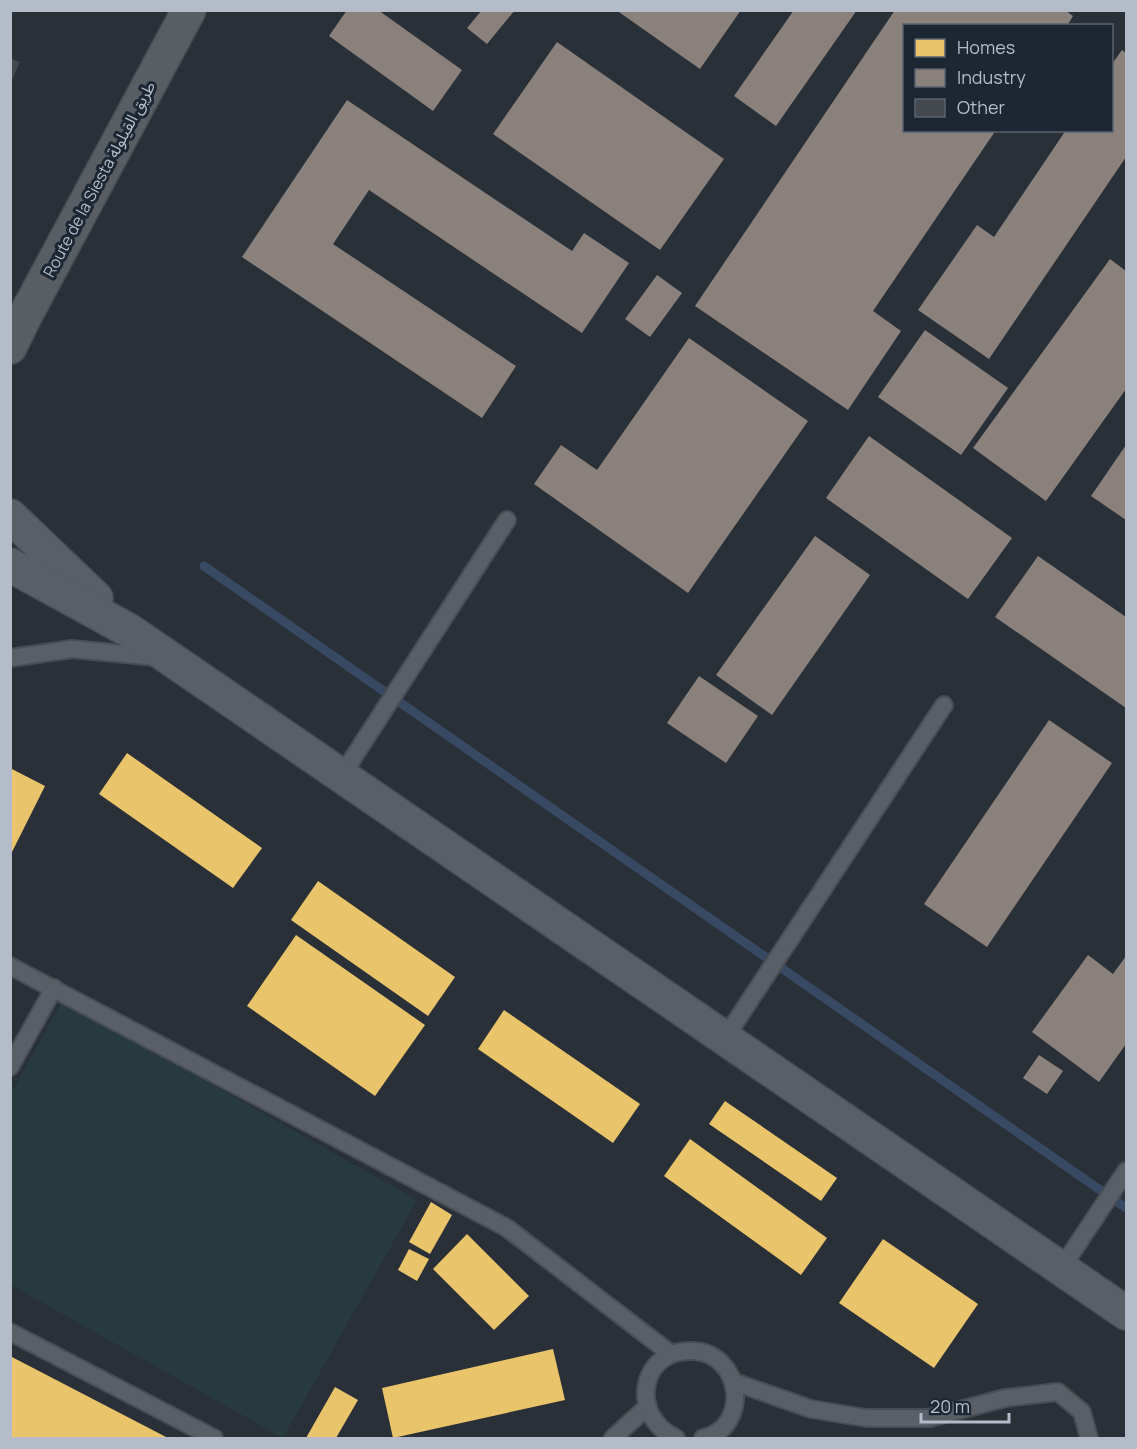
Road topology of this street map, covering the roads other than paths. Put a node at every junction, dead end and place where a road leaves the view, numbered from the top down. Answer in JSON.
{"nodes":[{"id":1,"x":189,"y":10,"type":"edge"},
{"id":2,"x":17,"y":315,"type":"edge"},
{"id":3,"x":10,"y":347,"type":"edge"},
{"id":4,"x":10,"y":516,"type":"edge"},
{"id":5,"x":507,"y":520,"type":"dead end"},
{"id":6,"x":10,"y":565,"type":"edge"},
{"id":7,"x":130,"y":631,"type":"junction"},
{"id":8,"x":10,"y":658,"type":"edge"},
{"id":9,"x":172,"y":659,"type":"junction"},
{"id":10,"x":944,"y":705,"type":"dead end"},
{"id":11,"x":342,"y":776,"type":"junction"},
{"id":12,"x":10,"y":966,"type":"edge"},
{"id":13,"x":54,"y":988,"type":"junction"},
{"id":14,"x":725,"y":1038,"type":"junction"},
{"id":15,"x":10,"y":1067,"type":"edge"},
{"id":16,"x":1124,"y":1174,"type":"edge"},
{"id":17,"x":1061,"y":1269,"type":"junction"},
{"id":18,"x":1126,"y":1313,"type":"edge"},
{"id":19,"x":10,"y":1332,"type":"edge"},
{"id":20,"x":671,"y":1354,"type":"junction"},
{"id":21,"x":734,"y":1382,"type":"junction"},
{"id":22,"x":647,"y":1407,"type":"junction"},
{"id":23,"x":214,"y":1438,"type":"edge"},
{"id":24,"x":613,"y":1438,"type":"edge"},
{"id":25,"x":675,"y":1438,"type":"edge"},
{"id":26,"x":707,"y":1438,"type":"edge"},
{"id":27,"x":1089,"y":1438,"type":"edge"}],
"edges":[{"from":1,"to":2,"type":"main road","name":"Route de la Siesta طريق القيلولة"},
{"from":2,"to":3,"type":"main road","name":"Route de la Siesta طريق القيلولة"},
{"from":4,"to":7,"type":"street"},
{"from":5,"to":11,"type":"lane"},
{"from":6,"to":7,"type":"street"},
{"from":7,"to":9,"type":"street"},
{"from":8,"to":9,"type":"lane"},
{"from":9,"to":11,"type":"street"},
{"from":10,"to":14,"type":"lane"},
{"from":11,"to":14,"type":"street"},
{"from":12,"to":13,"type":"lane"},
{"from":13,"to":15,"type":"lane"},
{"from":13,"to":20,"type":"lane"},
{"from":14,"to":17,"type":"street"},
{"from":16,"to":17,"type":"lane"},
{"from":17,"to":18,"type":"street"},
{"from":19,"to":23,"type":"lane"},
{"from":20,"to":21,"type":"lane"},
{"from":20,"to":22,"type":"lane"},
{"from":21,"to":26,"type":"lane"},
{"from":21,"to":27,"type":"lane"},
{"from":22,"to":24,"type":"lane"},
{"from":22,"to":25,"type":"lane"}]}
